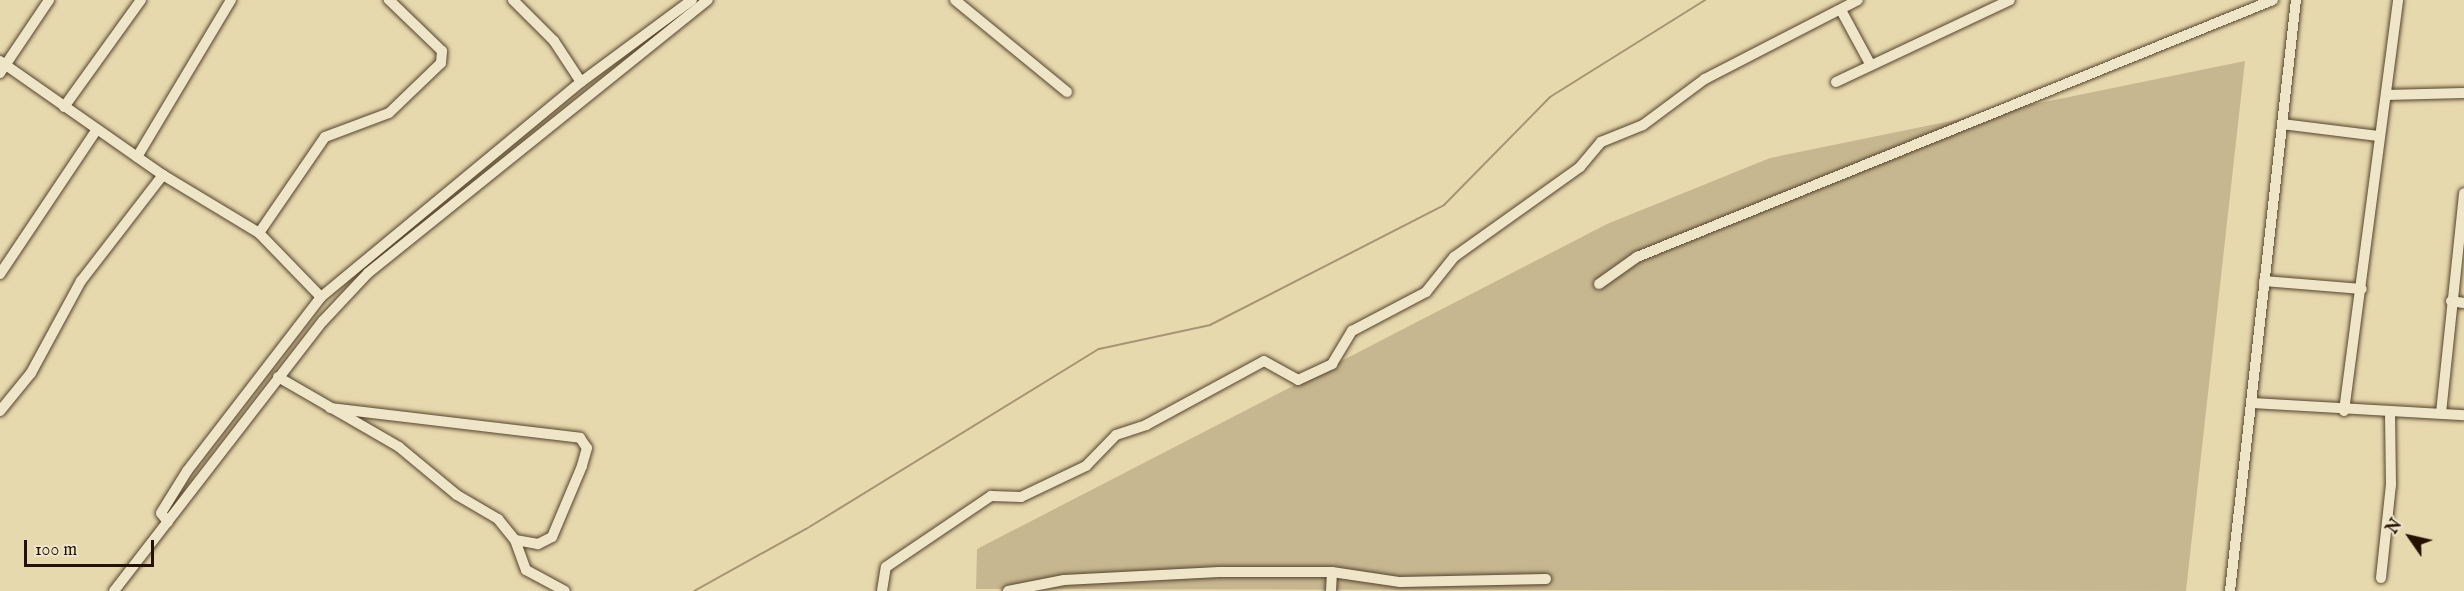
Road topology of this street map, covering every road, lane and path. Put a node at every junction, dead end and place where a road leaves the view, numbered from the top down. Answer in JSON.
{"nodes":[{"id":1,"x":50,"y":0,"type":"edge"},
{"id":2,"x":141,"y":0,"type":"edge"},
{"id":3,"x":231,"y":0,"type":"edge"},
{"id":4,"x":389,"y":0,"type":"edge"},
{"id":5,"x":692,"y":0,"type":"edge"},
{"id":6,"x":708,"y":0,"type":"edge"},
{"id":7,"x":955,"y":0,"type":"edge"},
{"id":8,"x":1858,"y":0,"type":"edge"},
{"id":9,"x":2010,"y":0,"type":"edge"},
{"id":10,"x":2273,"y":0,"type":"edge"},
{"id":11,"x":2296,"y":0,"type":"edge"},
{"id":12,"x":2398,"y":0,"type":"edge"},
{"id":13,"x":520,"y":2,"type":"edge"},
{"id":14,"x":1842,"y":12,"type":"junction"},
{"id":15,"x":1869,"y":62,"type":"junction"},
{"id":16,"x":2,"y":66,"type":"edge"},
{"id":17,"x":580,"y":82,"type":"junction"},
{"id":18,"x":1836,"y":82,"type":"dead end"},
{"id":19,"x":1067,"y":92,"type":"dead end"},
{"id":20,"x":2464,"y":93,"type":"edge"},
{"id":21,"x":2386,"y":94,"type":"junction"},
{"id":22,"x":64,"y":107,"type":"junction"},
{"id":23,"x":2282,"y":124,"type":"junction"},
{"id":24,"x":97,"y":129,"type":"junction"},
{"id":25,"x":2378,"y":136,"type":"junction"},
{"id":26,"x":137,"y":157,"type":"junction"},
{"id":27,"x":163,"y":175,"type":"junction"},
{"id":28,"x":2464,"y":193,"type":"edge"},
{"id":29,"x":259,"y":233,"type":"junction"},
{"id":30,"x":0,"y":274,"type":"edge"},
{"id":31,"x":2264,"y":281,"type":"junction"},
{"id":32,"x":1599,"y":284,"type":"dead end"},
{"id":33,"x":2362,"y":290,"type":"junction"},
{"id":34,"x":321,"y":297,"type":"junction"},
{"id":35,"x":2451,"y":301,"type":"junction"},
{"id":36,"x":2464,"y":303,"type":"edge"},
{"id":37,"x":278,"y":377,"type":"junction"},
{"id":38,"x":2253,"y":403,"type":"junction"},
{"id":39,"x":330,"y":408,"type":"junction"},
{"id":40,"x":0,"y":411,"type":"edge"},
{"id":41,"x":2344,"y":411,"type":"junction"},
{"id":42,"x":2390,"y":413,"type":"junction"},
{"id":43,"x":2441,"y":413,"type":"junction"},
{"id":44,"x":2464,"y":415,"type":"edge"},
{"id":45,"x":168,"y":522,"type":"junction"},
{"id":46,"x":514,"y":540,"type":"junction"},
{"id":47,"x":1332,"y":572,"type":"junction"},
{"id":48,"x":2381,"y":578,"type":"dead end"},
{"id":49,"x":1546,"y":579,"type":"dead end"},
{"id":50,"x":114,"y":591,"type":"edge"},
{"id":51,"x":565,"y":591,"type":"edge"},
{"id":52,"x":882,"y":591,"type":"edge"},
{"id":53,"x":1008,"y":591,"type":"edge"},
{"id":54,"x":1331,"y":591,"type":"edge"},
{"id":55,"x":2230,"y":591,"type":"edge"}],
"edges":[{"from":1,"to":16,"type":"street"},
{"from":2,"to":22,"type":"street"},
{"from":3,"to":26,"type":"street"},
{"from":4,"to":29,"type":"street"},
{"from":5,"to":17,"type":"street"},
{"from":6,"to":37,"type":"street"},
{"from":7,"to":19,"type":"street"},
{"from":8,"to":14,"type":"street"},
{"from":9,"to":15,"type":"street"},
{"from":10,"to":32,"type":"street"},
{"from":11,"to":23,"type":"street"},
{"from":12,"to":21,"type":"street"},
{"from":13,"to":17,"type":"street"},
{"from":14,"to":15,"type":"street"},
{"from":14,"to":52,"type":"street"},
{"from":15,"to":18,"type":"street"},
{"from":16,"to":22,"type":"street"},
{"from":17,"to":34,"type":"street"},
{"from":20,"to":21,"type":"street"},
{"from":21,"to":25,"type":"street"},
{"from":22,"to":24,"type":"street"},
{"from":23,"to":25,"type":"street"},
{"from":23,"to":31,"type":"street"},
{"from":24,"to":26,"type":"street"},
{"from":24,"to":30,"type":"street"},
{"from":25,"to":33,"type":"street"},
{"from":26,"to":27,"type":"street"},
{"from":27,"to":29,"type":"street"},
{"from":27,"to":40,"type":"street"},
{"from":28,"to":35,"type":"street"},
{"from":29,"to":34,"type":"street"},
{"from":31,"to":33,"type":"street"},
{"from":31,"to":38,"type":"street"},
{"from":33,"to":41,"type":"street"},
{"from":34,"to":45,"type":"street"},
{"from":35,"to":36,"type":"street"},
{"from":35,"to":43,"type":"street"},
{"from":37,"to":39,"type":"street"},
{"from":37,"to":45,"type":"street"},
{"from":38,"to":41,"type":"street"},
{"from":38,"to":55,"type":"street"},
{"from":39,"to":46,"type":"street"},
{"from":39,"to":46,"type":"street"},
{"from":41,"to":42,"type":"street"},
{"from":42,"to":43,"type":"street"},
{"from":42,"to":48,"type":"street"},
{"from":43,"to":44,"type":"street"},
{"from":45,"to":50,"type":"street"},
{"from":46,"to":51,"type":"street"},
{"from":47,"to":49,"type":"street"},
{"from":47,"to":53,"type":"street"},
{"from":47,"to":54,"type":"street"}]}
